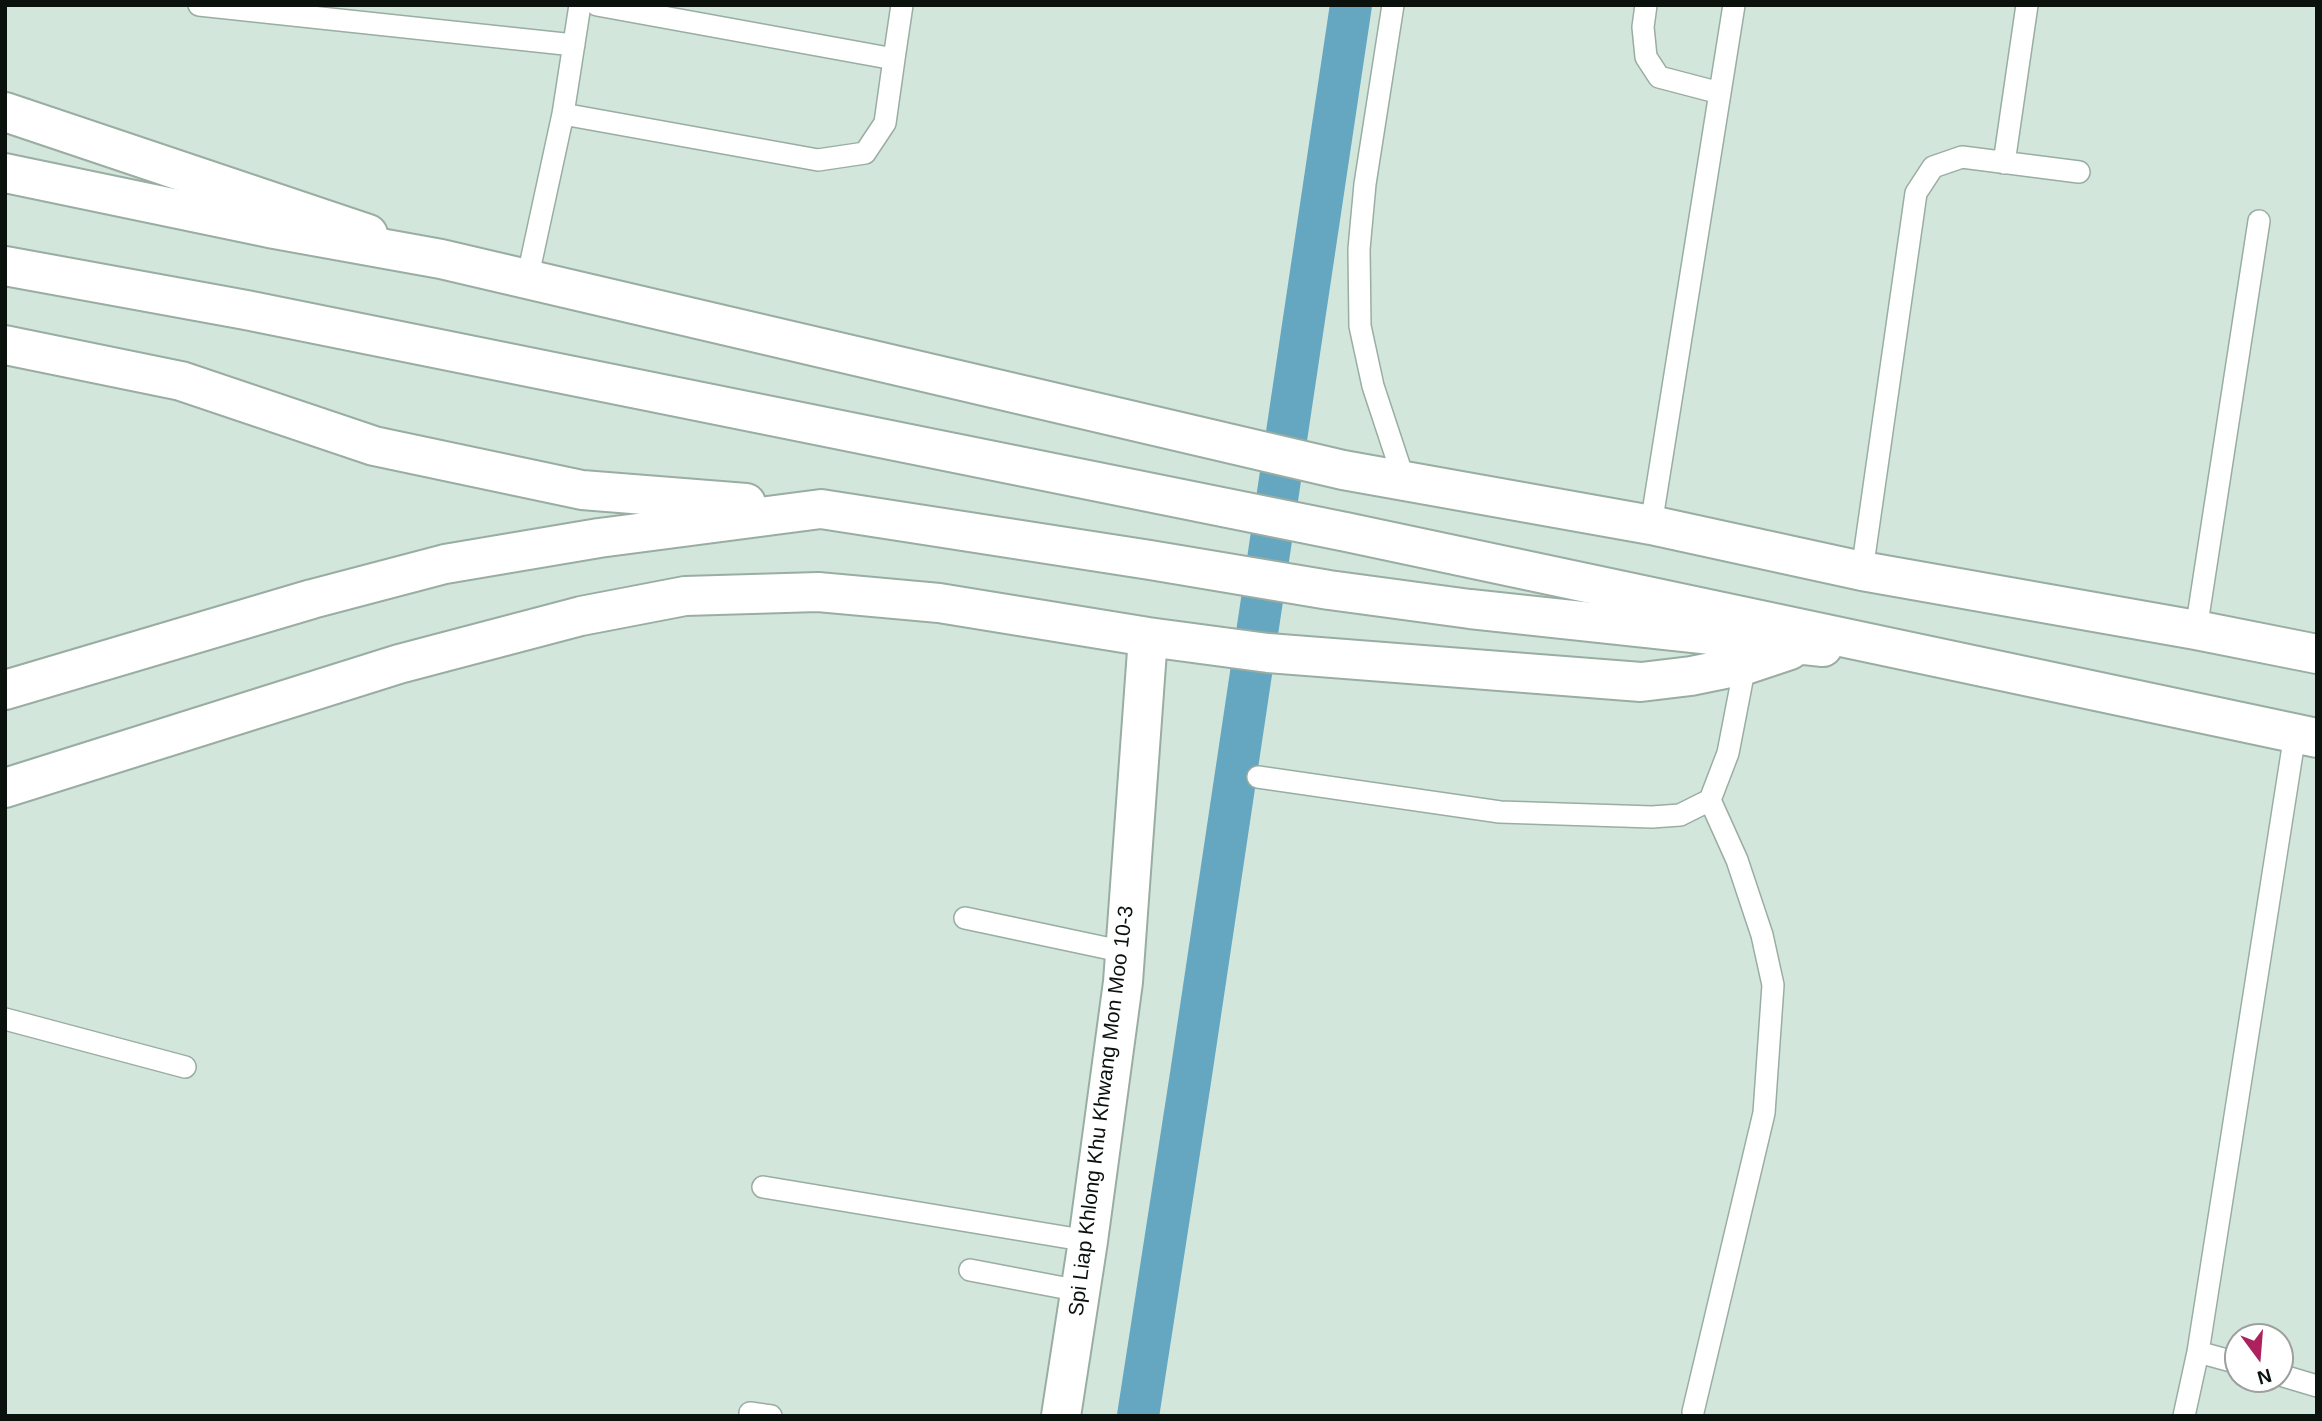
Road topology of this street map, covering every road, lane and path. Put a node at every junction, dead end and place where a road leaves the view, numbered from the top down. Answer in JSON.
{"nodes":[{"id":1,"x":199,"y":5,"type":"edge"},
{"id":2,"x":580,"y":5,"type":"edge"},
{"id":3,"x":597,"y":5,"type":"edge"},
{"id":4,"x":902,"y":5,"type":"edge"},
{"id":5,"x":1393,"y":5,"type":"edge"},
{"id":6,"x":1646,"y":5,"type":"edge"},
{"id":7,"x":1734,"y":5,"type":"edge"},
{"id":8,"x":2027,"y":5,"type":"edge"},
{"id":9,"x":574,"y":45,"type":"junction"},
{"id":10,"x":894,"y":59,"type":"junction"},
{"id":11,"x":1720,"y":93,"type":"junction"},
{"id":12,"x":5,"y":113,"type":"edge"},
{"id":13,"x":563,"y":114,"type":"junction"},
{"id":14,"x":2004,"y":163,"type":"junction"},
{"id":15,"x":2079,"y":172,"type":"dead end"},
{"id":16,"x":5,"y":173,"type":"edge"},
{"id":17,"x":2259,"y":221,"type":"dead end"},
{"id":18,"x":441,"y":259,"type":"junction"},
{"id":19,"x":5,"y":266,"type":"edge"},
{"id":20,"x":527,"y":280,"type":"junction"},
{"id":21,"x":5,"y":345,"type":"edge"},
{"id":22,"x":1404,"y":481,"type":"junction"},
{"id":23,"x":821,"y":509,"type":"junction"},
{"id":24,"x":1651,"y":525,"type":"junction"},
{"id":25,"x":1862,"y":570,"type":"junction"},
{"id":26,"x":2196,"y":630,"type":"junction"},
{"id":27,"x":1148,"y":637,"type":"junction"},
{"id":28,"x":1803,"y":645,"type":"junction"},
{"id":29,"x":2317,"y":654,"type":"edge"},
{"id":30,"x":1961,"y":662,"type":"junction"},
{"id":31,"x":1745,"y":665,"type":"junction"},
{"id":32,"x":5,"y":690,"type":"edge"},
{"id":33,"x":2306,"y":736,"type":"edge"},
{"id":34,"x":1258,"y":776,"type":"dead end"},
{"id":35,"x":5,"y":788,"type":"edge"},
{"id":36,"x":1710,"y":800,"type":"junction"},
{"id":37,"x":965,"y":918,"type":"dead end"},
{"id":38,"x":1125,"y":952,"type":"junction"},
{"id":39,"x":5,"y":1019,"type":"edge"},
{"id":40,"x":185,"y":1067,"type":"dead end"},
{"id":41,"x":763,"y":1187,"type":"dead end"},
{"id":42,"x":1088,"y":1241,"type":"junction"},
{"id":43,"x":970,"y":1270,"type":"dead end"},
{"id":44,"x":1080,"y":1291,"type":"junction"},
{"id":45,"x":2198,"y":1352,"type":"junction"},
{"id":46,"x":2224,"y":1359,"type":"edge"},
{"id":47,"x":2294,"y":1379,"type":"edge"},
{"id":48,"x":2317,"y":1386,"type":"edge"},
{"id":49,"x":1693,"y":1412,"type":"dead end"},
{"id":50,"x":1061,"y":1416,"type":"edge"},
{"id":51,"x":2185,"y":1416,"type":"edge"}],
"edges":[{"from":1,"to":9,"type":"lane"},
{"from":2,"to":9,"type":"lane"},
{"from":3,"to":10,"type":"lane"},
{"from":4,"to":10,"type":"lane"},
{"from":5,"to":22,"type":"lane"},
{"from":6,"to":11,"type":"lane"},
{"from":7,"to":11,"type":"lane"},
{"from":8,"to":14,"type":"lane"},
{"from":9,"to":13,"type":"lane"},
{"from":10,"to":13,"type":"lane"},
{"from":11,"to":24,"type":"lane"},
{"from":12,"to":18,"type":"main road"},
{"from":13,"to":20,"type":"lane"},
{"from":14,"to":15,"type":"lane"},
{"from":14,"to":25,"type":"lane"},
{"from":16,"to":18,"type":"main road"},
{"from":17,"to":26,"type":"lane"},
{"from":18,"to":20,"type":"main road"},
{"from":19,"to":30,"type":"main road"},
{"from":20,"to":22,"type":"main road"},
{"from":21,"to":23,"type":"main road"},
{"from":22,"to":24,"type":"main road"},
{"from":23,"to":28,"type":"main road"},
{"from":23,"to":32,"type":"main road"},
{"from":24,"to":25,"type":"main road"},
{"from":25,"to":26,"type":"main road"},
{"from":26,"to":29,"type":"main road"},
{"from":27,"to":31,"type":"main road"},
{"from":27,"to":35,"type":"main road"},
{"from":27,"to":38,"type":"main road","name":"Spi Liap Khlong Khu Khwang Mon Moo 10-3"},
{"from":28,"to":30,"type":"main road"},
{"from":28,"to":31,"type":"main road"},
{"from":30,"to":33,"type":"main road"},
{"from":31,"to":36,"type":"lane"},
{"from":33,"to":45,"type":"lane"},
{"from":34,"to":36,"type":"lane"},
{"from":36,"to":49,"type":"lane"},
{"from":37,"to":38,"type":"lane"},
{"from":38,"to":42,"type":"main road","name":"Spi Liap Khlong Khu Khwang Mon Moo 10-3"},
{"from":39,"to":40,"type":"lane"},
{"from":41,"to":42,"type":"lane"},
{"from":42,"to":44,"type":"main road","name":"Spi Liap Khlong Khu Khwang Mon Moo 10-3"},
{"from":43,"to":44,"type":"lane"},
{"from":44,"to":50,"type":"main road","name":"Spi Liap Khlong Khu Khwang Mon Moo 10-3"},
{"from":45,"to":46,"type":"lane"},
{"from":45,"to":51,"type":"lane"},
{"from":47,"to":48,"type":"lane"}]}
